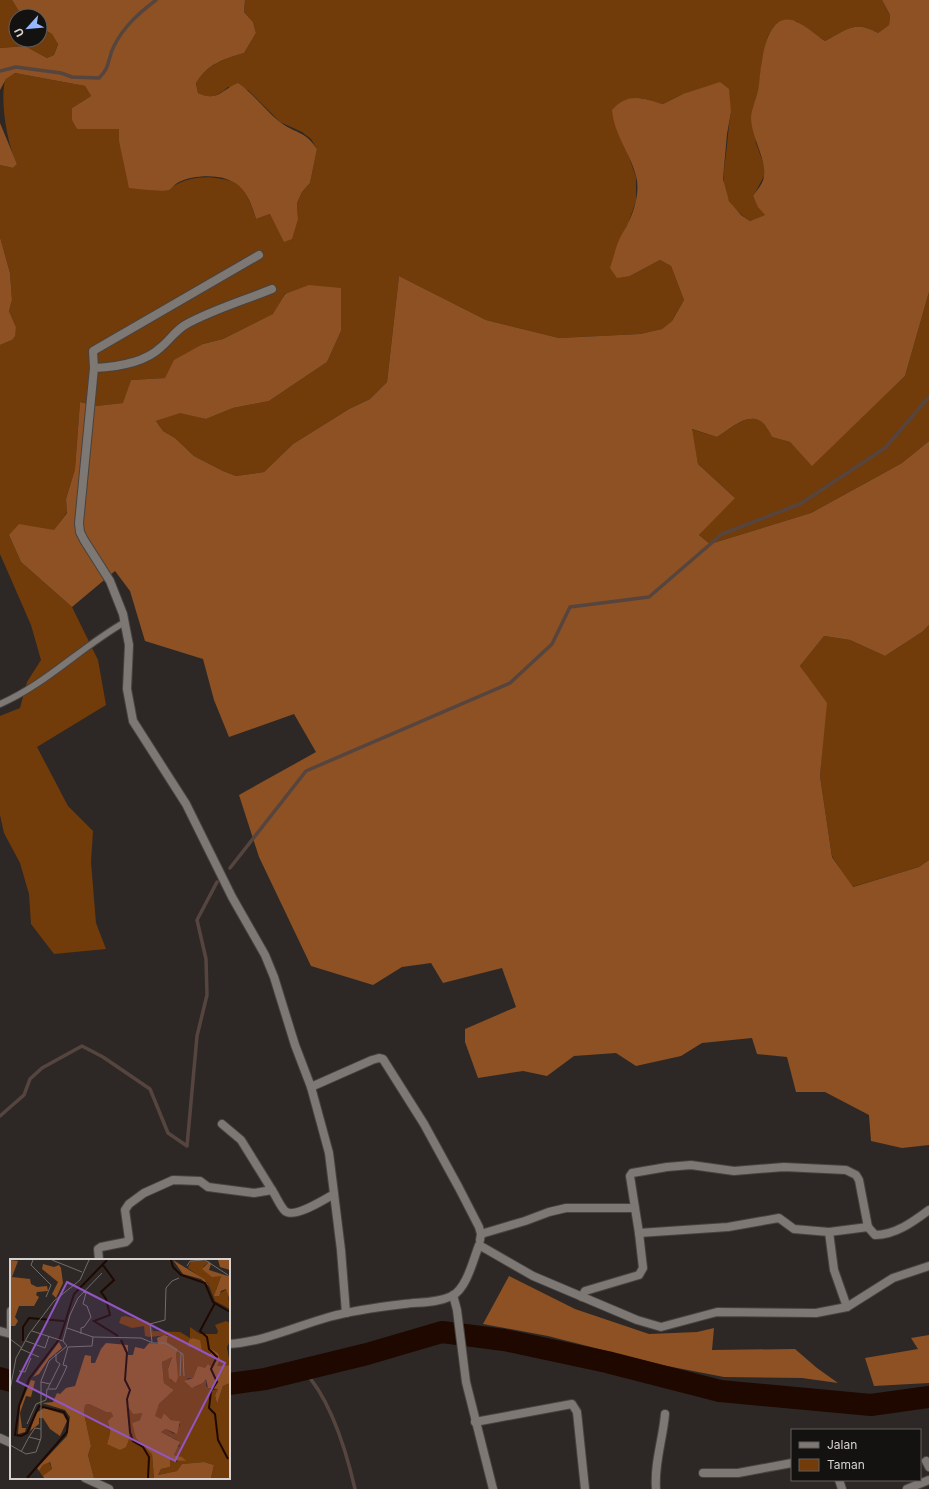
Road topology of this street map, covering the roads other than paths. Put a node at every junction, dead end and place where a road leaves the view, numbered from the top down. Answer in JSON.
{"nodes":[{"id":1,"x":259,"y":255,"type":"dead end"},
{"id":2,"x":272,"y":289,"type":"dead end"},
{"id":3,"x":94,"y":368,"type":"junction"},
{"id":4,"x":124,"y":622,"type":"junction"},
{"id":5,"x":0,"y":704,"type":"edge"},
{"id":6,"x":311,"y":1087,"type":"junction"},
{"id":7,"x":222,"y":1124,"type":"dead end"},
{"id":8,"x":272,"y":1190,"type":"junction"},
{"id":9,"x":334,"y":1194,"type":"junction"},
{"id":10,"x":635,"y":1208,"type":"junction"},
{"id":11,"x":929,"y":1210,"type":"edge"},
{"id":12,"x":868,"y":1227,"type":"junction"},
{"id":13,"x":829,"y":1232,"type":"junction"},
{"id":14,"x":639,"y":1233,"type":"junction"},
{"id":15,"x":481,"y":1234,"type":"junction"},
{"id":16,"x":479,"y":1245,"type":"junction"},
{"id":17,"x":99,"y":1259,"type":"edge"},
{"id":18,"x":929,"y":1266,"type":"edge"},
{"id":19,"x":453,"y":1295,"type":"junction"},
{"id":20,"x":582,"y":1297,"type":"junction"},
{"id":21,"x":847,"y":1307,"type":"junction"},
{"id":22,"x":346,"y":1313,"type":"junction"},
{"id":23,"x":0,"y":1331,"type":"edge"},
{"id":24,"x":10,"y":1332,"type":"edge"},
{"id":25,"x":230,"y":1344,"type":"edge"},
{"id":26,"x":665,"y":1414,"type":"dead end"},
{"id":27,"x":475,"y":1422,"type":"junction"},
{"id":28,"x":0,"y":1438,"type":"edge"},
{"id":29,"x":10,"y":1443,"type":"edge"},
{"id":30,"x":791,"y":1463,"type":"edge"},
{"id":31,"x":703,"y":1473,"type":"dead end"},
{"id":32,"x":87,"y":1479,"type":"edge"},
{"id":33,"x":929,"y":1480,"type":"edge"},
{"id":34,"x":109,"y":1489,"type":"edge"},
{"id":35,"x":493,"y":1489,"type":"edge"},
{"id":36,"x":584,"y":1489,"type":"edge"},
{"id":37,"x":656,"y":1489,"type":"edge"},
{"id":38,"x":907,"y":1489,"type":"edge"}],
"edges":[{"from":1,"to":3,"type":"street"},
{"from":2,"to":3,"type":"street"},
{"from":3,"to":4,"type":"street"},
{"from":4,"to":5,"type":"lane"},
{"from":4,"to":6,"type":"street"},
{"from":6,"to":9,"type":"street"},
{"from":6,"to":15,"type":"street"},
{"from":7,"to":8,"type":"street"},
{"from":8,"to":9,"type":"street"},
{"from":8,"to":17,"type":"street"},
{"from":9,"to":22,"type":"street"},
{"from":10,"to":12,"type":"street"},
{"from":10,"to":14,"type":"street"},
{"from":10,"to":15,"type":"street"},
{"from":11,"to":12,"type":"street"},
{"from":12,"to":13,"type":"street"},
{"from":13,"to":14,"type":"street"},
{"from":13,"to":21,"type":"street"},
{"from":14,"to":20,"type":"street"},
{"from":15,"to":16,"type":"street"},
{"from":16,"to":19,"type":"street"},
{"from":16,"to":20,"type":"street"},
{"from":18,"to":21,"type":"street"},
{"from":19,"to":22,"type":"street"},
{"from":19,"to":27,"type":"street"},
{"from":20,"to":21,"type":"street"},
{"from":22,"to":25,"type":"street"},
{"from":23,"to":24,"type":"street"},
{"from":26,"to":37,"type":"street"},
{"from":27,"to":35,"type":"street"},
{"from":27,"to":36,"type":"street"},
{"from":28,"to":29,"type":"street"},
{"from":30,"to":31,"type":"street"},
{"from":32,"to":34,"type":"street"},
{"from":33,"to":38,"type":"street"}]}
